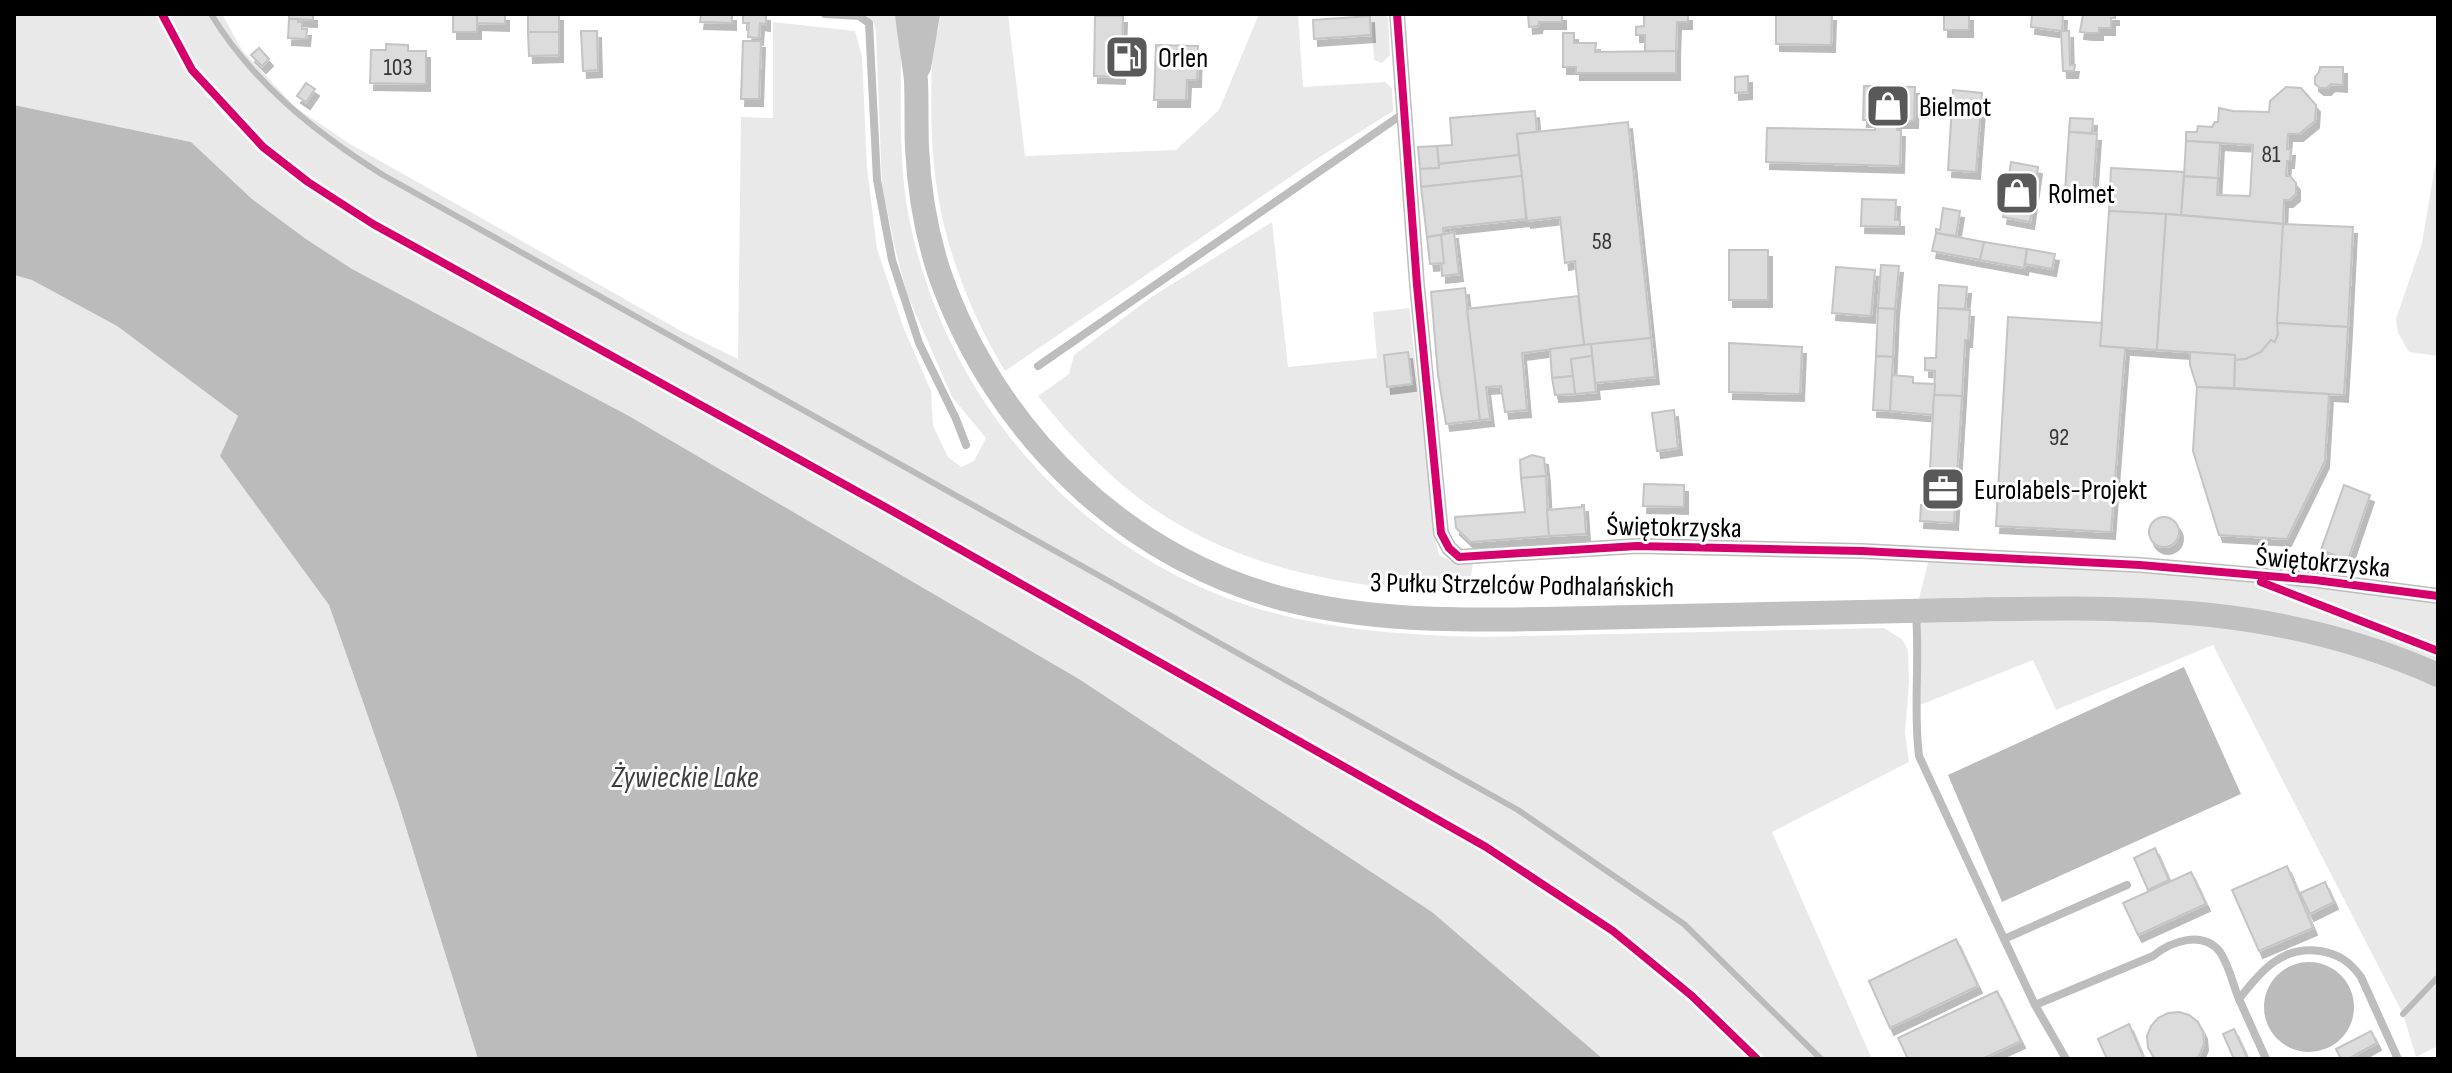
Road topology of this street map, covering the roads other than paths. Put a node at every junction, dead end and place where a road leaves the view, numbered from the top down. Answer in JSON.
{"nodes":[{"id":1,"x":825,"y":14,"type":"edge"},
{"id":2,"x":907,"y":14,"type":"edge"},
{"id":3,"x":928,"y":14,"type":"edge"},
{"id":4,"x":1397,"y":14,"type":"edge"},
{"id":5,"x":916,"y":83,"type":"junction"},
{"id":6,"x":1404,"y":113,"type":"junction"},
{"id":7,"x":1038,"y":366,"type":"dead end"},
{"id":8,"x":966,"y":445,"type":"dead end"},
{"id":9,"x":2438,"y":596,"type":"edge"},
{"id":10,"x":1916,"y":610,"type":"junction"},
{"id":11,"x":2438,"y":675,"type":"edge"},
{"id":12,"x":2127,"y":885,"type":"dead end"},
{"id":13,"x":2004,"y":939,"type":"junction"},
{"id":14,"x":2239,"y":999,"type":"junction"},
{"id":15,"x":2035,"y":1005,"type":"junction"},
{"id":16,"x":2066,"y":1059,"type":"edge"},
{"id":17,"x":2266,"y":1059,"type":"edge"},
{"id":18,"x":2398,"y":1059,"type":"edge"}],
"edges":[{"from":1,"to":8,"type":"lane"},
{"from":2,"to":5,"type":"main road"},
{"from":3,"to":5,"type":"main road"},
{"from":4,"to":6,"type":"street","name":"Świętokrzyska"},
{"from":5,"to":10,"type":"main road","name":"3 Pułku Strzelców Podhalańskich"},
{"from":6,"to":7,"type":"lane"},
{"from":6,"to":9,"type":"street","name":"Świętokrzyska"},
{"from":10,"to":11,"type":"main road","name":"3 Pułku Strzelców Podhalańskich"},
{"from":10,"to":13,"type":"lane"},
{"from":12,"to":13,"type":"lane"},
{"from":13,"to":15,"type":"lane"},
{"from":14,"to":15,"type":"lane"},
{"from":14,"to":17,"type":"lane"},
{"from":14,"to":18,"type":"lane"},
{"from":15,"to":16,"type":"lane"}]}
